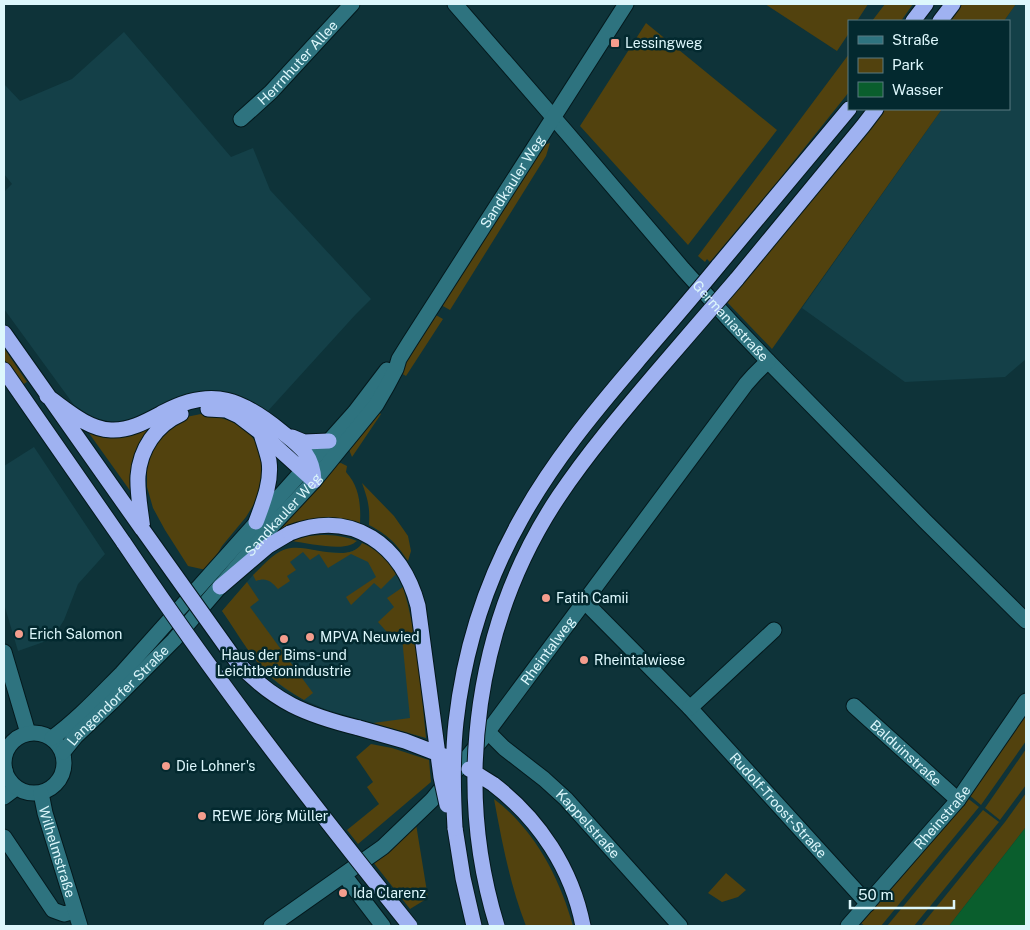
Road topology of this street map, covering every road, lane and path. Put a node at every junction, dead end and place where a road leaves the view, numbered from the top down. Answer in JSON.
{"nodes":[{"id":1,"x":352,"y":4,"type":"edge"},
{"id":2,"x":455,"y":4,"type":"edge"},
{"id":3,"x":626,"y":4,"type":"edge"},
{"id":4,"x":926,"y":4,"type":"edge"},
{"id":5,"x":953,"y":4,"type":"edge"},
{"id":6,"x":914,"y":20,"type":"edge"},
{"id":7,"x":941,"y":20,"type":"edge"},
{"id":8,"x":848,"y":110,"type":"edge"},
{"id":9,"x":875,"y":110,"type":"edge"},
{"id":10,"x":553,"y":118,"type":"junction"},
{"id":11,"x":241,"y":119,"type":"dead end"},
{"id":12,"x":4,"y":333,"type":"edge"},
{"id":13,"x":399,"y":359,"type":"junction"},
{"id":14,"x":768,"y":361,"type":"junction"},
{"id":15,"x":4,"y":370,"type":"edge"},
{"id":16,"x":48,"y":396,"type":"junction"},
{"id":17,"x":261,"y":433,"type":"junction"},
{"id":18,"x":286,"y":435,"type":"junction"},
{"id":19,"x":329,"y":441,"type":"junction"},
{"id":20,"x":309,"y":471,"type":"junction"},
{"id":21,"x":256,"y":522,"type":"junction"},
{"id":22,"x":143,"y":530,"type":"junction"},
{"id":23,"x":220,"y":587,"type":"junction"},
{"id":24,"x":584,"y":602,"type":"junction"},
{"id":25,"x":1026,"y":621,"type":"edge"},
{"id":26,"x":163,"y":627,"type":"joint"},
{"id":27,"x":774,"y":630,"type":"dead end"},
{"id":28,"x":174,"y":640,"type":"joint"},
{"id":29,"x":4,"y":652,"type":"edge"},
{"id":30,"x":1026,"y":701,"type":"edge"},
{"id":31,"x":854,"y":706,"type":"dead end"},
{"id":32,"x":690,"y":708,"type":"junction"},
{"id":33,"x":488,"y":732,"type":"junction"},
{"id":34,"x":28,"y":733,"type":"junction"},
{"id":35,"x":52,"y":738,"type":"junction"},
{"id":36,"x":63,"y":752,"type":"junction"},
{"id":37,"x":4,"y":771,"type":"edge"},
{"id":38,"x":16,"y":788,"type":"junction"},
{"id":39,"x":41,"y":793,"type":"junction"},
{"id":40,"x":4,"y":797,"type":"edge"},
{"id":41,"x":958,"y":800,"type":"junction"},
{"id":42,"x":455,"y":828,"type":"junction"},
{"id":43,"x":4,"y":837,"type":"edge"},
{"id":44,"x":344,"y":874,"type":"junction"},
{"id":45,"x":868,"y":904,"type":"junction"},
{"id":46,"x":74,"y":911,"type":"junction"},
{"id":47,"x":80,"y":926,"type":"edge"},
{"id":48,"x":271,"y":926,"type":"edge"},
{"id":49,"x":383,"y":926,"type":"edge"},
{"id":50,"x":410,"y":926,"type":"edge"},
{"id":51,"x":474,"y":926,"type":"edge"},
{"id":52,"x":497,"y":926,"type":"edge"},
{"id":53,"x":584,"y":926,"type":"edge"},
{"id":54,"x":680,"y":926,"type":"edge"},
{"id":55,"x":848,"y":926,"type":"edge"}],
"edges":[{"from":1,"to":11,"type":"street","name":"Herrnhuter Allee"},
{"from":2,"to":10,"type":"street","name":"Germaniastraße"},
{"from":3,"to":10,"type":"street","name":"Sandkauler Weg"},
{"from":4,"to":6,"type":"highway"},
{"from":5,"to":7,"type":"highway"},
{"from":8,"to":42,"type":"highway","bridge":true},
{"from":9,"to":52,"type":"highway","bridge":true},
{"from":10,"to":13,"type":"street","name":"Sandkauler Weg"},
{"from":10,"to":14,"type":"street","name":"Germaniastraße"},
{"from":12,"to":16,"type":"highway"},
{"from":13,"to":19,"type":"street","name":"Sandkauler Weg"},
{"from":13,"to":20,"type":"street","name":"Sandkauler Weg"},
{"from":14,"to":24,"type":"street","name":"Rheintalweg"},
{"from":14,"to":25,"type":"street","name":"Germaniastraße"},
{"from":15,"to":50,"type":"highway","bridge":true},
{"from":16,"to":18,"type":"highway"},
{"from":16,"to":22,"type":"highway"},
{"from":17,"to":20,"type":"highway"},
{"from":17,"to":21,"type":"highway"},
{"from":17,"to":22,"type":"highway"},
{"from":18,"to":19,"type":"highway"},
{"from":18,"to":20,"type":"highway"},
{"from":19,"to":20,"type":"street","name":"Sandkauler Weg"},
{"from":20,"to":21,"type":"street","name":"Sandkauler Weg"},
{"from":20,"to":23,"type":"street","name":"Sandkauler Weg"},
{"from":21,"to":26,"type":"street","name":"Sandkauler Weg"},
{"from":22,"to":53,"type":"highway","bridge":true},
{"from":23,"to":28,"type":"street","name":"Sandkauler Weg"},
{"from":23,"to":42,"type":"highway","bridge":true},
{"from":24,"to":32,"type":"street","name":"Rudolf-Troost-Straße"},
{"from":24,"to":33,"type":"street","name":"Rheintalweg"},
{"from":26,"to":35,"type":"street","name":"Langendorfer Straße"},
{"from":27,"to":32,"type":"street"},
{"from":28,"to":36,"type":"street","name":"Langendorfer Straße"},
{"from":29,"to":34,"type":"street"},
{"from":30,"to":41,"type":"street","name":"Rheinstraße"},
{"from":31,"to":41,"type":"street","name":"Balduinstraße"},
{"from":32,"to":45,"type":"street","name":"Rudolf-Troost-Straße"},
{"from":33,"to":44,"type":"street","name":"Rheintalweg"},
{"from":33,"to":54,"type":"street","name":"Kappelstraße"},
{"from":34,"to":35,"type":"street","name":"Langendorfer Straße"},
{"from":34,"to":37,"type":"street"},
{"from":35,"to":36,"type":"street","name":"Langendorfer Straße"},
{"from":36,"to":39,"type":"street","name":"Langendorfer Straße"},
{"from":37,"to":38,"type":"street"},
{"from":38,"to":39,"type":"street"},
{"from":38,"to":40,"type":"street"},
{"from":39,"to":46,"type":"street","name":"Wilhelmstraße"},
{"from":41,"to":45,"type":"street","name":"Rheinstraße"},
{"from":42,"to":51,"type":"highway"},
{"from":43,"to":46,"type":"street","name":"Wilhelmstraße"},
{"from":44,"to":48,"type":"street","name":"Rheintalweg"},
{"from":44,"to":49,"type":"street"},
{"from":45,"to":55,"type":"street","name":"Rheinstraße"},
{"from":46,"to":47,"type":"street","name":"Wilhelmstraße"}]}
